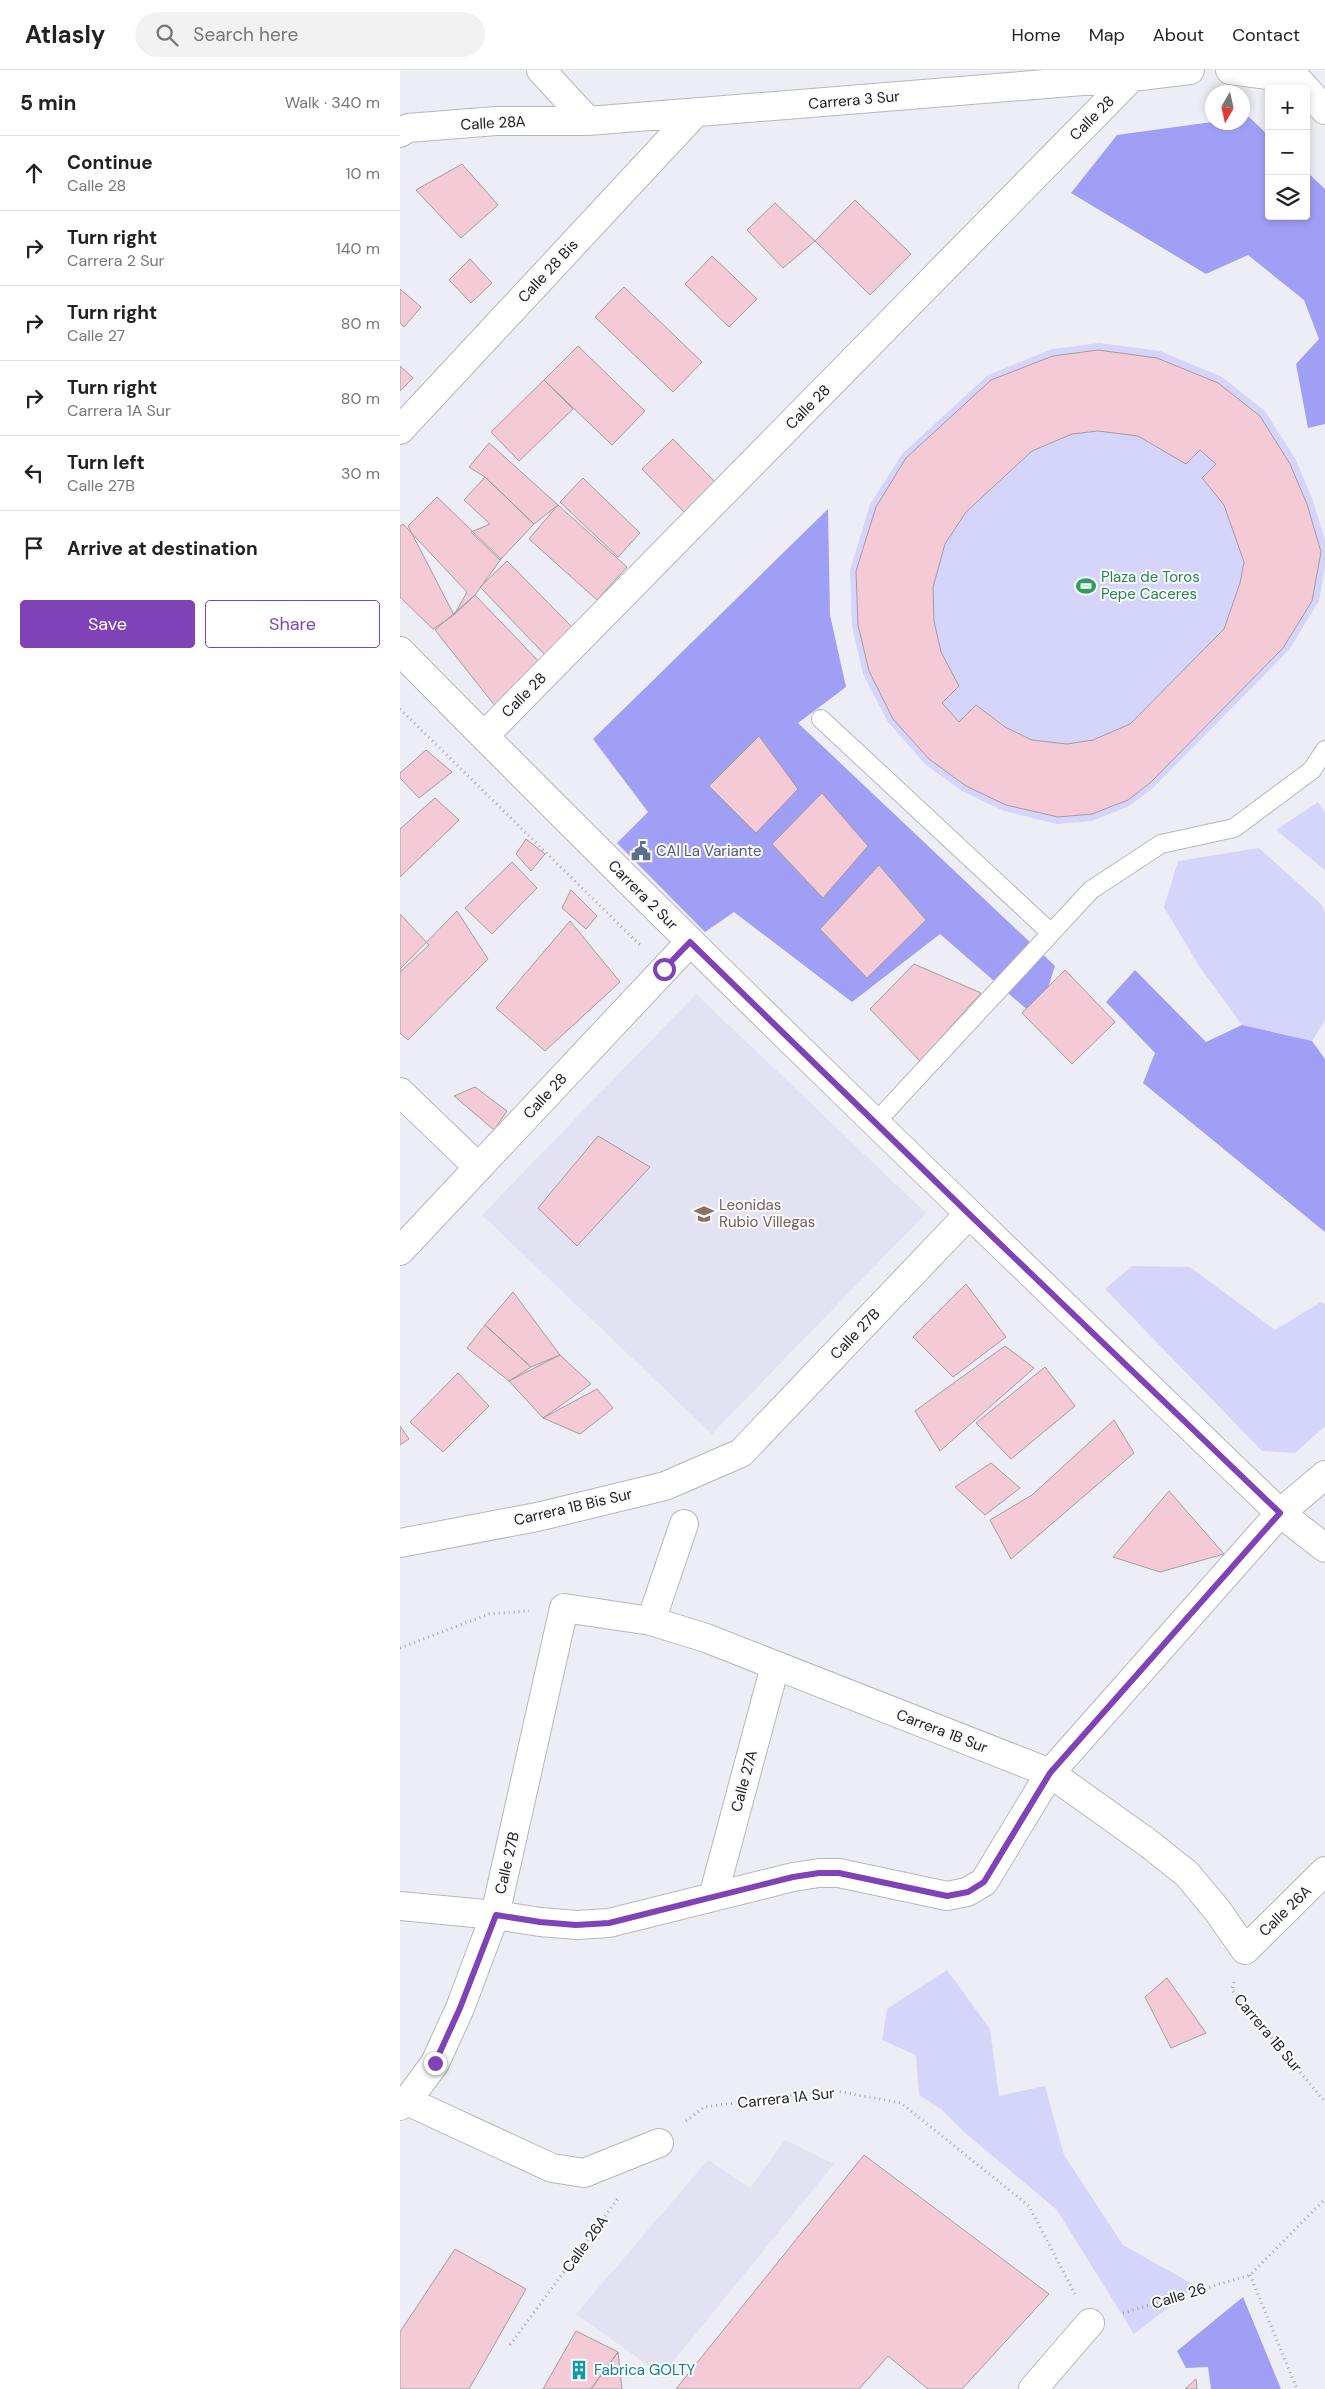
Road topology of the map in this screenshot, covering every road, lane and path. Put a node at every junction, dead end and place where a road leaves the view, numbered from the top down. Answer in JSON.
{"nodes":[{"id":1,"x":1190,"y":70,"type":"edge"},
{"id":2,"x":1230,"y":70,"type":"edge"},
{"id":3,"x":544,"y":73,"type":"edge"},
{"id":4,"x":1132,"y":77,"type":"junction"},
{"id":5,"x":1298,"y":85,"type":"edge"},
{"id":6,"x":1310,"y":86,"type":"edge"},
{"id":7,"x":1325,"y":86,"type":"edge"},
{"id":8,"x":1310,"y":94,"type":"edge"},
{"id":9,"x":1325,"y":110,"type":"edge"},
{"id":10,"x":696,"y":112,"type":"junction"},
{"id":11,"x":588,"y":121,"type":"junction"},
{"id":12,"x":400,"y":133,"type":"edge"},
{"id":13,"x":400,"y":430,"type":"edge"},
{"id":14,"x":400,"y":651,"type":"edge"},
{"id":15,"x":400,"y":708,"type":"edge"},
{"id":16,"x":821,"y":719,"type":"dead end"},
{"id":17,"x":484,"y":736,"type":"junction"},
{"id":18,"x":1325,"y":750,"type":"edge"},
{"id":19,"x":1051,"y":933,"type":"junction"},
{"id":20,"x":690,"y":942,"type":"junction"},
{"id":21,"x":664,"y":969,"type":"junction"},
{"id":22,"x":400,"y":1092,"type":"edge"},
{"id":23,"x":875,"y":1123,"type":"junction"},
{"id":24,"x":478,"y":1168,"type":"junction"},
{"id":25,"x":969,"y":1214,"type":"junction"},
{"id":26,"x":400,"y":1251,"type":"edge"},
{"id":27,"x":741,"y":1453,"type":"joint"},
{"id":28,"x":1325,"y":1475,"type":"edge"},
{"id":29,"x":1280,"y":1513,"type":"junction"},
{"id":30,"x":684,"y":1524,"type":"dead end"},
{"id":31,"x":400,"y":1543,"type":"edge"},
{"id":32,"x":1325,"y":1548,"type":"edge"},
{"id":33,"x":564,"y":1608,"type":"junction"},
{"id":34,"x":651,"y":1621,"type":"junction"},
{"id":35,"x":400,"y":1648,"type":"edge"},
{"id":36,"x":775,"y":1666,"type":"junction"},
{"id":37,"x":1050,"y":1773,"type":"junction"},
{"id":38,"x":1325,"y":1872,"type":"edge"},
{"id":39,"x":713,"y":1897,"type":"junction"},
{"id":40,"x":400,"y":1906,"type":"edge"},
{"id":41,"x":496,"y":1915,"type":"junction"},
{"id":42,"x":1245,"y":1950,"type":"junction"},
{"id":43,"x":1325,"y":2102,"type":"edge"},
{"id":44,"x":404,"y":2104,"type":"edge"},
{"id":45,"x":659,"y":2143,"type":"joint"},
{"id":46,"x":625,"y":2190,"type":"dead end"},
{"id":47,"x":1325,"y":2199,"type":"edge"},
{"id":48,"x":1250,"y":2275,"type":"junction"},
{"id":49,"x":1090,"y":2322,"type":"junction"},
{"id":50,"x":510,"y":2346,"type":"dead end"},
{"id":51,"x":1033,"y":2389,"type":"edge"},
{"id":52,"x":1297,"y":2389,"type":"edge"}],
"edges":[{"from":1,"to":4,"type":"street","name":"Carrera 3 Sur"},
{"from":2,"to":5,"type":"street"},
{"from":3,"to":11,"type":"street"},
{"from":4,"to":10,"type":"street","name":"Carrera 3 Sur"},
{"from":4,"to":17,"type":"street","name":"Calle 28"},
{"from":6,"to":7,"type":"street"},
{"from":8,"to":9,"type":"street"},
{"from":10,"to":11,"type":"street","name":"Carrera 3 Sur"},
{"from":10,"to":13,"type":"street","name":"Calle 28 Bis"},
{"from":11,"to":12,"type":"street","name":"Calle 28A"},
{"from":14,"to":17,"type":"street","name":"Carrera 2 Sur"},
{"from":15,"to":21,"type":"path"},
{"from":16,"to":19,"type":"lane"},
{"from":17,"to":20,"type":"street","name":"Carrera 2 Sur"},
{"from":18,"to":19,"type":"lane"},
{"from":19,"to":23,"type":"lane"},
{"from":20,"to":21,"type":"street","name":"Calle 28"},
{"from":20,"to":23,"type":"street","name":"Carrera 2 Sur"},
{"from":21,"to":24,"type":"street","name":"Calle 28"},
{"from":22,"to":24,"type":"street"},
{"from":23,"to":25,"type":"street","name":"Carrera 2 Sur"},
{"from":24,"to":26,"type":"street","name":"Calle 28"},
{"from":25,"to":27,"type":"street","name":"Calle 27B"},
{"from":25,"to":29,"type":"street","name":"Carrera 2 Sur"},
{"from":27,"to":31,"type":"street","name":"Carrera 1B Bis Sur"},
{"from":28,"to":29,"type":"street"},
{"from":29,"to":32,"type":"street","name":"Carrera 2 Sur"},
{"from":29,"to":37,"type":"street"},
{"from":30,"to":34,"type":"street"},
{"from":33,"to":34,"type":"street","name":"Carrera 1B Sur"},
{"from":33,"to":35,"type":"path"},
{"from":33,"to":41,"type":"street","name":"Calle 27B"},
{"from":34,"to":36,"type":"street","name":"Carrera 1B Sur"},
{"from":36,"to":37,"type":"street","name":"Carrera 1B Sur"},
{"from":36,"to":39,"type":"street","name":"Calle 27A"},
{"from":37,"to":39,"type":"street"},
{"from":37,"to":42,"type":"street","name":"Carrera 1B Sur"},
{"from":38,"to":42,"type":"street","name":"Calle 26A"},
{"from":39,"to":41,"type":"street"},
{"from":40,"to":41,"type":"street"},
{"from":41,"to":44,"type":"street","name":"Calle 27B"},
{"from":42,"to":43,"type":"path","name":"Carrera 1B Sur"},
{"from":44,"to":45,"type":"street"},
{"from":45,"to":49,"type":"path","name":"Carrera 1A Sur"},
{"from":46,"to":50,"type":"path","name":"Calle 26A"},
{"from":47,"to":48,"type":"path","name":"Calle 26"},
{"from":48,"to":49,"type":"path","name":"Calle 26"},
{"from":48,"to":52,"type":"path"},
{"from":49,"to":51,"type":"street"}]}
